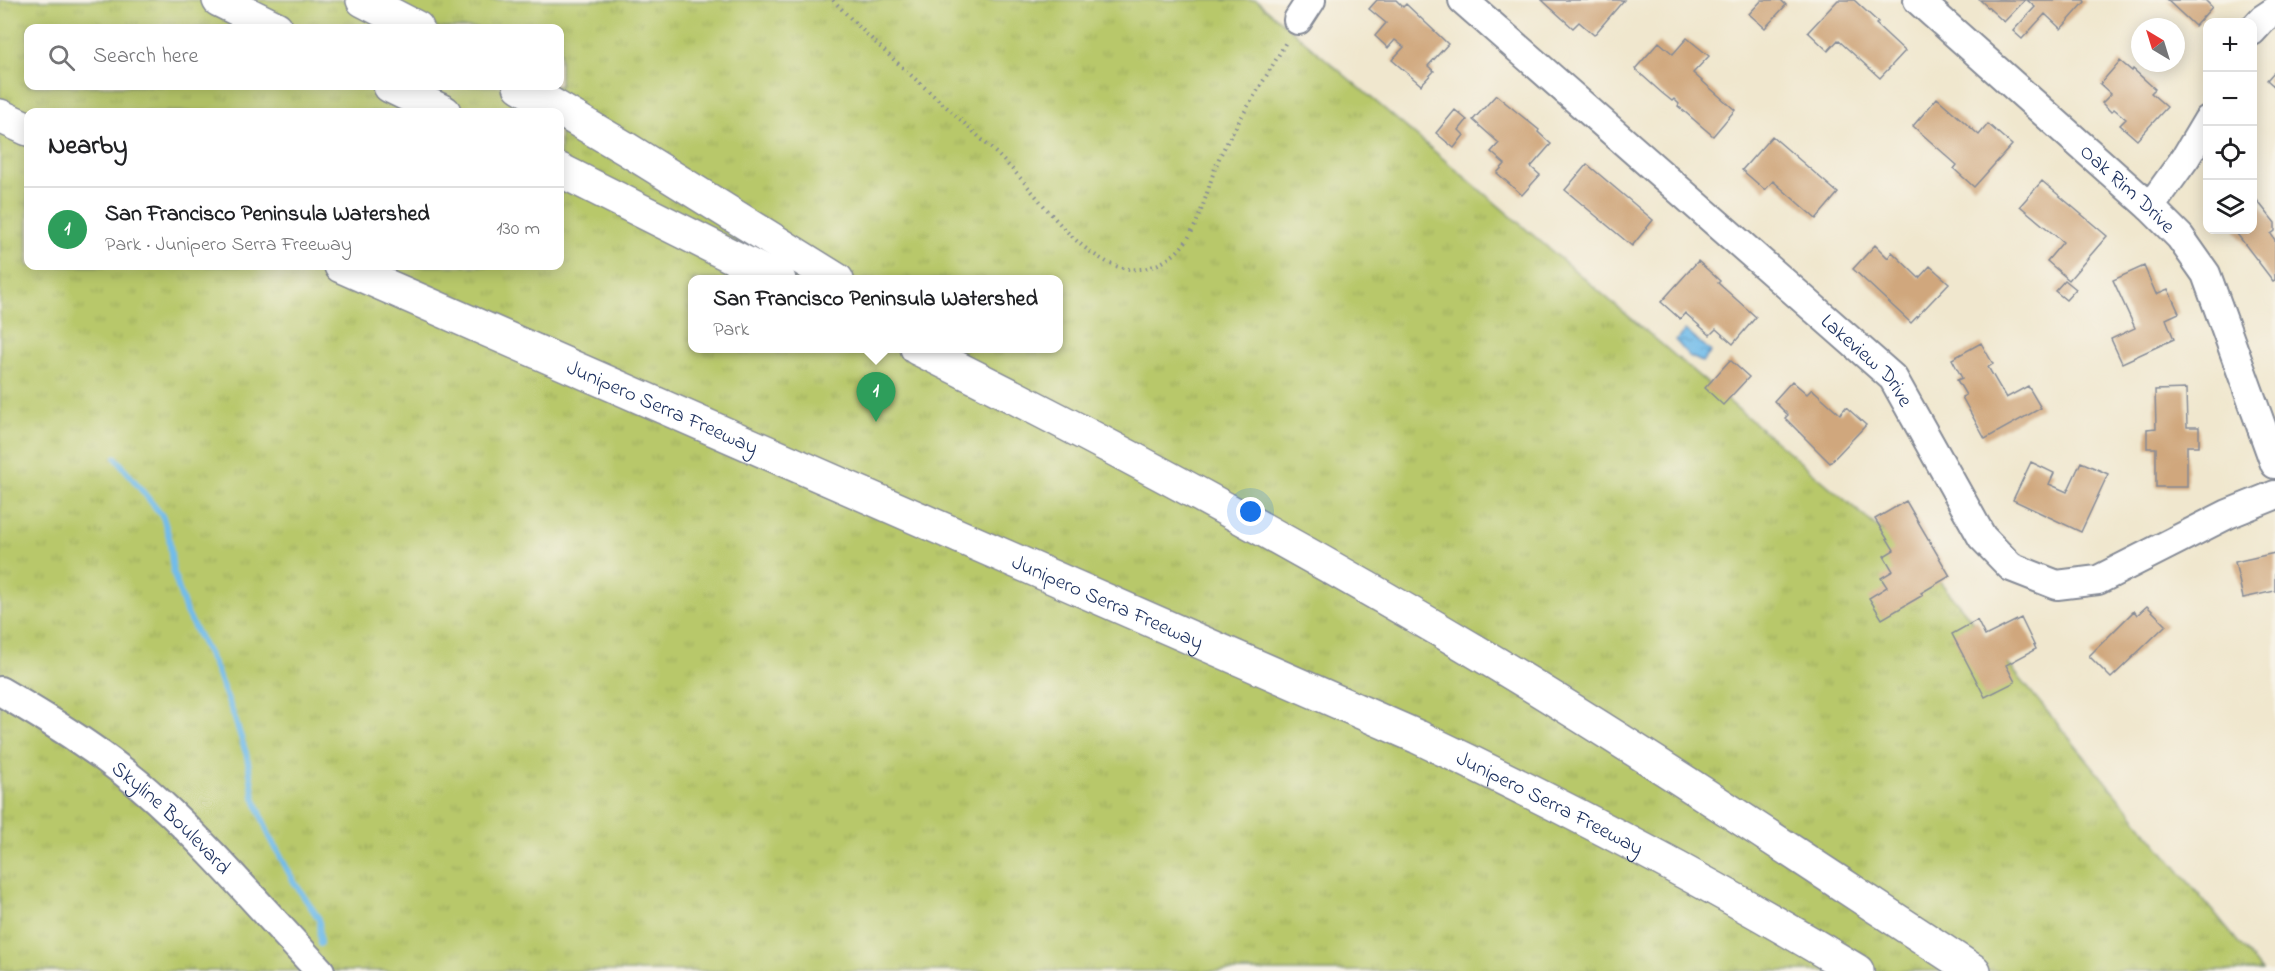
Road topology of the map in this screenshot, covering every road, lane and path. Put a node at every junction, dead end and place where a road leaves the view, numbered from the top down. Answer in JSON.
{"nodes":[{"id":1,"x":219,"y":0,"type":"edge"},
{"id":2,"x":363,"y":0,"type":"edge"},
{"id":3,"x":833,"y":0,"type":"edge"},
{"id":4,"x":1463,"y":0,"type":"edge"},
{"id":5,"x":1918,"y":0,"type":"edge"},
{"id":6,"x":1304,"y":10,"type":"edge"},
{"id":7,"x":2275,"y":11,"type":"edge"},
{"id":8,"x":268,"y":24,"type":"edge"},
{"id":9,"x":409,"y":24,"type":"edge"},
{"id":10,"x":2257,"y":26,"type":"edge"},
{"id":11,"x":398,"y":90,"type":"edge"},
{"id":12,"x":527,"y":90,"type":"edge"},
{"id":13,"x":436,"y":108,"type":"edge"},
{"id":14,"x":557,"y":108,"type":"edge"},
{"id":15,"x":564,"y":112,"type":"edge"},
{"id":16,"x":0,"y":116,"type":"edge"},
{"id":17,"x":2204,"y":126,"type":"edge"},
{"id":18,"x":24,"y":127,"type":"edge"},
{"id":19,"x":564,"y":172,"type":"edge"},
{"id":20,"x":2150,"y":207,"type":"junction"},
{"id":21,"x":349,"y":270,"type":"edge"},
{"id":22,"x":771,"y":275,"type":"edge"},
{"id":23,"x":831,"y":275,"type":"edge"},
{"id":24,"x":927,"y":353,"type":"edge"},
{"id":25,"x":943,"y":353,"type":"edge"},
{"id":26,"x":982,"y":381,"type":"junction"},
{"id":27,"x":2275,"y":464,"type":"edge"},
{"id":28,"x":2275,"y":495,"type":"edge"},
{"id":29,"x":0,"y":691,"type":"edge"},
{"id":30,"x":320,"y":971,"type":"edge"},
{"id":31,"x":1857,"y":971,"type":"edge"},
{"id":32,"x":1974,"y":971,"type":"edge"}],
"edges":[{"from":1,"to":8,"type":"highway"},
{"from":2,"to":9,"type":"highway"},
{"from":3,"to":6,"type":"path"},
{"from":4,"to":28,"type":"street","name":"Lakeview Drive"},
{"from":5,"to":20,"type":"street","name":"Oak Rim Drive"},
{"from":7,"to":10,"type":"street"},
{"from":11,"to":13,"type":"highway"},
{"from":12,"to":14,"type":"highway"},
{"from":15,"to":23,"type":"highway"},
{"from":16,"to":18,"type":"highway"},
{"from":17,"to":20,"type":"street"},
{"from":19,"to":22,"type":"highway"},
{"from":20,"to":27,"type":"street","name":"Oak Rim Drive"},
{"from":21,"to":31,"type":"highway","name":"Junipero Serra Freeway"},
{"from":24,"to":26,"type":"highway"},
{"from":25,"to":26,"type":"highway"},
{"from":26,"to":32,"type":"highway"},
{"from":29,"to":30,"type":"street","name":"Skyline Boulevard"}]}
